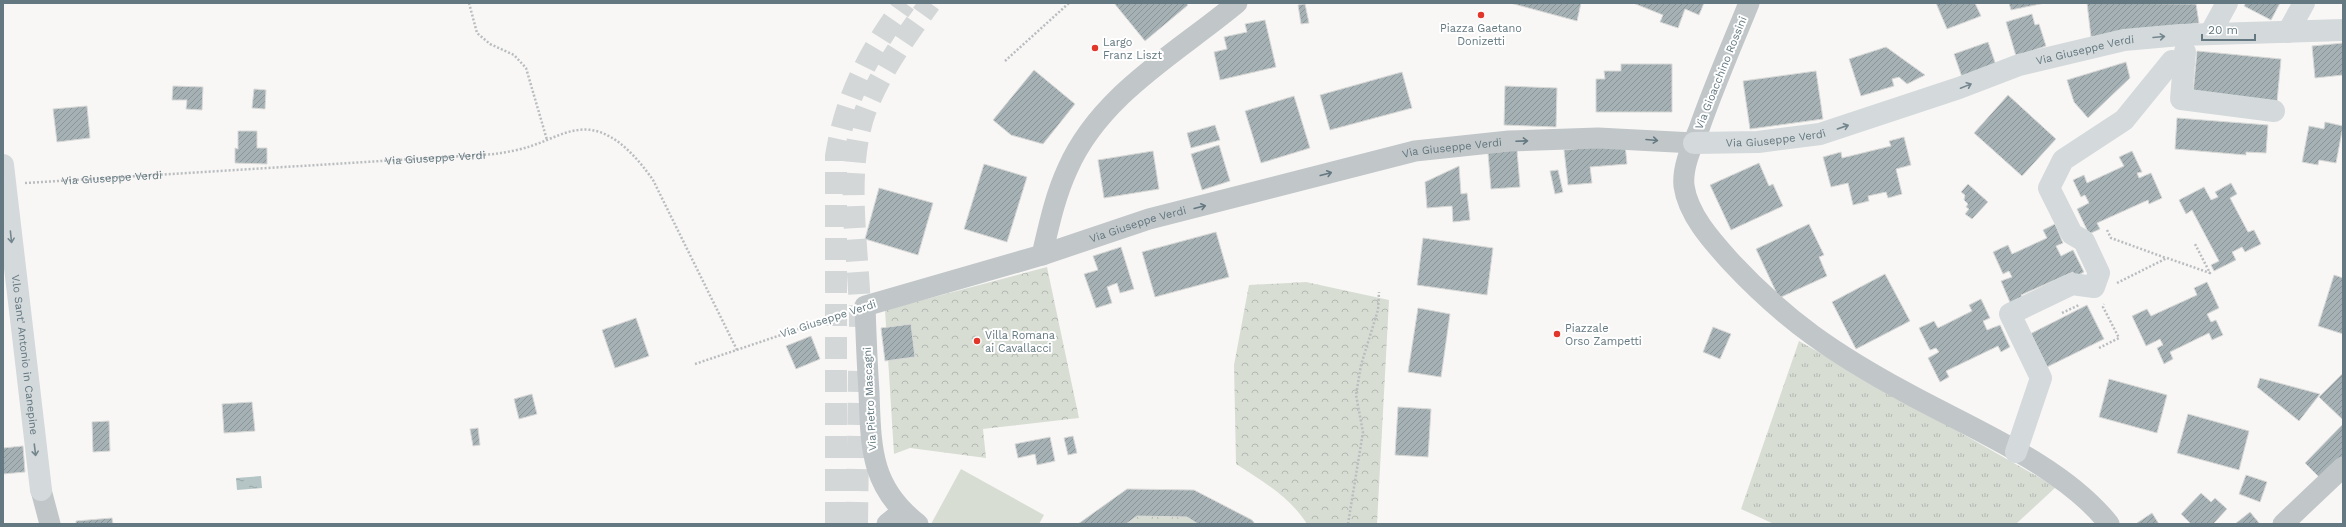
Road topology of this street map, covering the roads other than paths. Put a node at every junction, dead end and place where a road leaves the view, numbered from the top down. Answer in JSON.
{"nodes":[{"id":1,"x":1237,"y":3,"type":"edge"},
{"id":2,"x":1749,"y":3,"type":"edge"},
{"id":3,"x":2227,"y":3,"type":"edge"},
{"id":4,"x":2304,"y":3,"type":"edge"},
{"id":5,"x":2343,"y":30,"type":"edge"},
{"id":6,"x":2288,"y":32,"type":"junction"},
{"id":7,"x":2210,"y":34,"type":"junction"},
{"id":8,"x":2179,"y":50,"type":"junction"},
{"id":9,"x":2274,"y":111,"type":"dead end"},
{"id":10,"x":1694,"y":143,"type":"junction"},
{"id":11,"x":4,"y":175,"type":"edge"},
{"id":12,"x":1042,"y":255,"type":"junction"},
{"id":13,"x":865,"y":306,"type":"joint"},
{"id":14,"x":2016,"y":452,"type":"junction"},
{"id":15,"x":2343,"y":467,"type":"edge"},
{"id":16,"x":42,"y":490,"type":"joint"},
{"id":17,"x":910,"y":518,"type":"edge"},
{"id":18,"x":50,"y":524,"type":"edge"},
{"id":19,"x":887,"y":524,"type":"edge"},
{"id":20,"x":2109,"y":524,"type":"edge"},
{"id":21,"x":2282,"y":524,"type":"edge"}],
"edges":[{"from":1,"to":12,"type":"street"},
{"from":2,"to":10,"type":"street","name":"Via Gioacchino Rossini"},
{"from":3,"to":7,"type":"main road"},
{"from":4,"to":6,"type":"main road"},
{"from":5,"to":6,"type":"main road","name":"Via Giuseppe Verdi"},
{"from":6,"to":7,"type":"main road","name":"Via Giuseppe Verdi"},
{"from":7,"to":8,"type":"main road","name":"Via Giuseppe Verdi"},
{"from":8,"to":9,"type":"main road"},
{"from":10,"to":8,"type":"main road","name":"Via Giuseppe Verdi","one_way":true},
{"from":8,"to":14,"type":"main road"},
{"from":12,"to":10,"type":"street","name":"Via Giuseppe Verdi","one_way":true},
{"from":10,"to":14,"type":"street","name":"Via Gioacchino Rossini"},
{"from":11,"to":16,"type":"main road","name":"V.lo Sant' Antonio in Canepine","one_way":true},
{"from":12,"to":13,"type":"street","name":"Via Giuseppe Verdi"},
{"from":13,"to":17,"type":"street","name":"Via Pietro Mascagni"},
{"from":14,"to":20,"type":"street","name":"Via Gioacchino Rossini"},
{"from":15,"to":21,"type":"street"},
{"from":16,"to":18,"type":"street","name":"V.lo Sant' Antonio in Canepine"},
{"from":17,"to":19,"type":"street"}]}
